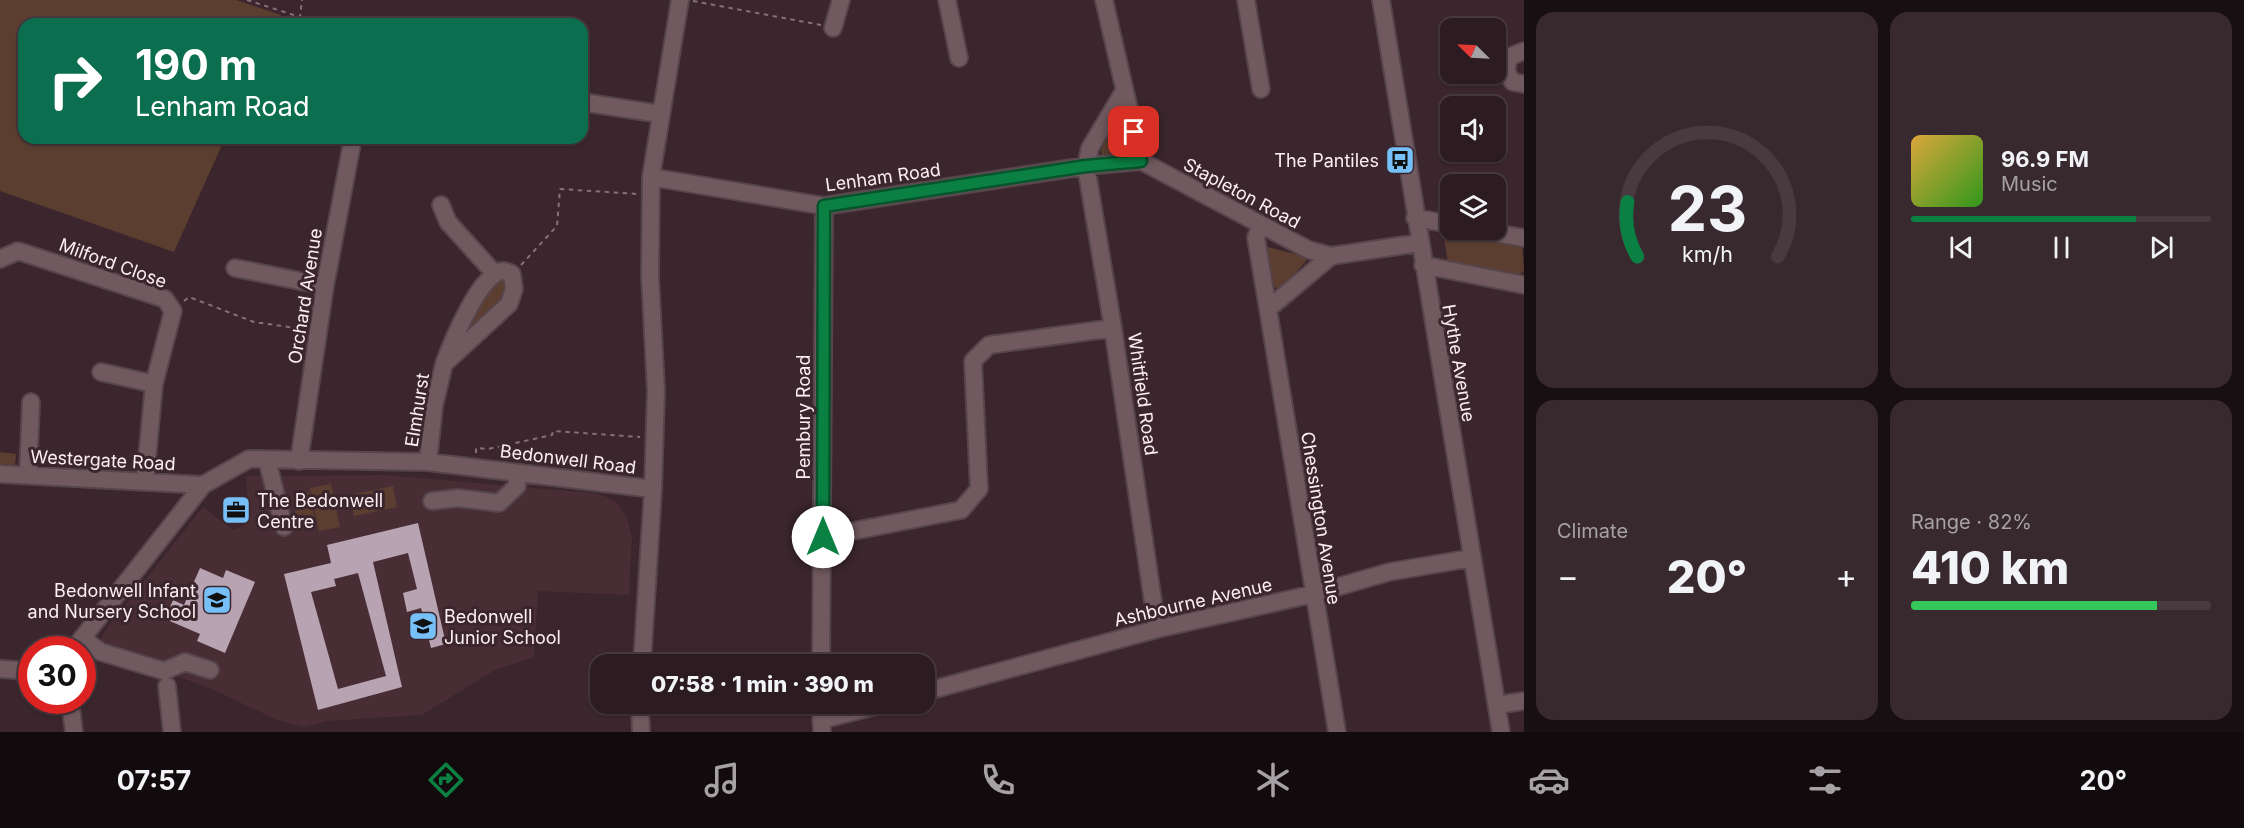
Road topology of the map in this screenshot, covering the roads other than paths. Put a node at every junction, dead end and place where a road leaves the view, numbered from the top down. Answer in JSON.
{"nodes":[{"id":1,"x":680,"y":0,"type":"edge"},
{"id":2,"x":841,"y":0,"type":"edge"},
{"id":3,"x":947,"y":0,"type":"edge"},
{"id":4,"x":1104,"y":0,"type":"edge"},
{"id":5,"x":1246,"y":0,"type":"edge"},
{"id":6,"x":1381,"y":0,"type":"edge"},
{"id":7,"x":833,"y":28,"type":"road end"},
{"id":8,"x":1524,"y":51,"type":"edge"},
{"id":9,"x":959,"y":58,"type":"dead end"},
{"id":10,"x":1524,"y":84,"type":"edge"},
{"id":11,"x":1261,"y":88,"type":"dead end"},
{"id":12,"x":1124,"y":91,"type":"junction"},
{"id":13,"x":588,"y":103,"type":"edge"},
{"id":14,"x":660,"y":114,"type":"junction"},
{"id":15,"x":352,"y":144,"type":"edge"},
{"id":16,"x":1141,"y":161,"type":"junction"},
{"id":17,"x":1086,"y":166,"type":"junction"},
{"id":18,"x":651,"y":177,"type":"junction"},
{"id":19,"x":441,"y":205,"type":"dead end"},
{"id":20,"x":824,"y":206,"type":"junction"},
{"id":21,"x":1415,"y":218,"type":"junction"},
{"id":22,"x":1440,"y":222,"type":"edge"},
{"id":23,"x":1260,"y":225,"type":"junction"},
{"id":24,"x":1506,"y":235,"type":"edge"},
{"id":25,"x":1524,"y":238,"type":"edge"},
{"id":26,"x":1419,"y":243,"type":"junction"},
{"id":27,"x":1331,"y":256,"type":"junction"},
{"id":28,"x":0,"y":259,"type":"edge"},
{"id":29,"x":1423,"y":265,"type":"junction"},
{"id":30,"x":235,"y":268,"type":"dead end"},
{"id":31,"x":495,"y":274,"type":"junction"},
{"id":32,"x":1524,"y":285,"type":"edge"},
{"id":33,"x":325,"y":286,"type":"junction"},
{"id":34,"x":1268,"y":309,"type":"junction"},
{"id":35,"x":1113,"y":328,"type":"junction"},
{"id":36,"x":444,"y":364,"type":"junction"},
{"id":37,"x":101,"y":372,"type":"dead end"},
{"id":38,"x":154,"y":384,"type":"junction"},
{"id":39,"x":31,"y":402,"type":"dead end"},
{"id":40,"x":267,"y":460,"type":"junction"},
{"id":41,"x":299,"y":460,"type":"junction"},
{"id":42,"x":428,"y":462,"type":"junction"},
{"id":43,"x":516,"y":473,"type":"junction"},
{"id":44,"x":0,"y":474,"type":"edge"},
{"id":45,"x":28,"y":475,"type":"junction"},
{"id":46,"x":145,"y":481,"type":"junction"},
{"id":47,"x":203,"y":485,"type":"junction"},
{"id":48,"x":653,"y":489,"type":"junction"},
{"id":49,"x":432,"y":501,"type":"dead end"},
{"id":50,"x":284,"y":527,"type":"dead end"},
{"id":51,"x":823,"y":537,"type":"junction"},
{"id":52,"x":1472,"y":558,"type":"junction"},
{"id":53,"x":1313,"y":594,"type":"junction"},
{"id":54,"x":1157,"y":629,"type":"junction"},
{"id":55,"x":84,"y":636,"type":"edge"},
{"id":56,"x":96,"y":650,"type":"edge"},
{"id":57,"x":643,"y":654,"type":"edge"},
{"id":58,"x":821,"y":654,"type":"edge"},
{"id":59,"x":0,"y":669,"type":"edge"},
{"id":60,"x":18,"y":670,"type":"edge"},
{"id":61,"x":210,"y":670,"type":"dead end"},
{"id":62,"x":168,"y":686,"type":"dead end"},
{"id":63,"x":935,"y":689,"type":"edge"},
{"id":64,"x":1524,"y":701,"type":"edge"},
{"id":65,"x":1497,"y":705,"type":"junction"},
{"id":66,"x":72,"y":714,"type":"edge"},
{"id":67,"x":640,"y":714,"type":"edge"},
{"id":68,"x":842,"y":714,"type":"edge"},
{"id":69,"x":821,"y":719,"type":"edge"},
{"id":70,"x":74,"y":732,"type":"edge"},
{"id":71,"x":172,"y":732,"type":"edge"},
{"id":72,"x":641,"y":732,"type":"edge"},
{"id":73,"x":1338,"y":732,"type":"edge"},
{"id":74,"x":1501,"y":732,"type":"edge"}],
"edges":[{"from":1,"to":14,"type":"street","name":"Bedonwell Road"},
{"from":2,"to":7,"type":"street"},
{"from":3,"to":9,"type":"street"},
{"from":4,"to":12,"type":"street"},
{"from":5,"to":11,"type":"street"},
{"from":6,"to":21,"type":"street","name":"Hythe Avenue"},
{"from":8,"to":10,"type":"street"},
{"from":12,"to":16,"type":"street"},
{"from":12,"to":17,"type":"street"},
{"from":13,"to":14,"type":"street"},
{"from":14,"to":18,"type":"street","name":"Bedonwell Road"},
{"from":15,"to":33,"type":"street","name":"Orchard Avenue"},
{"from":16,"to":17,"type":"street","name":"Lenham Road"},
{"from":16,"to":23,"type":"street","name":"Stapleton Road"},
{"from":17,"to":20,"type":"street","name":"Lenham Road"},
{"from":17,"to":35,"type":"street","name":"Whitfield Road"},
{"from":18,"to":20,"type":"street","name":"Lenham Road"},
{"from":18,"to":48,"type":"street","name":"Bedonwell Road"},
{"from":19,"to":31,"type":"street"},
{"from":20,"to":51,"type":"street","name":"Pembury Road"},
{"from":21,"to":22,"type":"street"},
{"from":21,"to":26,"type":"street","name":"Hythe Avenue"},
{"from":23,"to":27,"type":"street","name":"Stapleton Road"},
{"from":23,"to":34,"type":"street","name":"Chessington Avenue"},
{"from":24,"to":25,"type":"street"},
{"from":26,"to":27,"type":"street","name":"Stapleton Road"},
{"from":26,"to":29,"type":"street","name":"Hythe Avenue"},
{"from":27,"to":34,"type":"street"},
{"from":28,"to":38,"type":"street","name":"Milford Close"},
{"from":29,"to":32,"type":"street"},
{"from":29,"to":52,"type":"street","name":"Hythe Avenue"},
{"from":30,"to":33,"type":"street"},
{"from":31,"to":36,"type":"street","name":"Elmhurst"},
{"from":31,"to":36,"type":"street","name":"Elmhurst"},
{"from":33,"to":41,"type":"street","name":"Orchard Avenue"},
{"from":34,"to":53,"type":"street","name":"Chessington Avenue"},
{"from":35,"to":51,"type":"street"},
{"from":35,"to":54,"type":"street","name":"Whitfield Road"},
{"from":36,"to":42,"type":"street","name":"Elmhurst"},
{"from":37,"to":38,"type":"street"},
{"from":38,"to":46,"type":"street","name":"Milford Close"},
{"from":39,"to":45,"type":"street"},
{"from":40,"to":41,"type":"street","name":"Bedonwell Road"},
{"from":40,"to":47,"type":"street","name":"Bedonwell Road"},
{"from":40,"to":50,"type":"street"},
{"from":41,"to":42,"type":"street","name":"Bedonwell Road"},
{"from":42,"to":43,"type":"street","name":"Bedonwell Road"},
{"from":43,"to":48,"type":"street","name":"Bedonwell Road"},
{"from":43,"to":49,"type":"street"},
{"from":44,"to":45,"type":"street","name":"Westergate Road"},
{"from":45,"to":46,"type":"street","name":"Westergate Road"},
{"from":46,"to":47,"type":"street","name":"Westergate Road"},
{"from":47,"to":55,"type":"street","name":"Bedonwell Road"},
{"from":48,"to":57,"type":"street"},
{"from":51,"to":58,"type":"street","name":"Pembury Road"},
{"from":52,"to":53,"type":"street","name":"Ashbourne Avenue"},
{"from":52,"to":65,"type":"street","name":"Hythe Avenue"},
{"from":53,"to":54,"type":"street","name":"Ashbourne Avenue"},
{"from":53,"to":73,"type":"street","name":"Chessington Avenue"},
{"from":54,"to":63,"type":"street","name":"Ashbourne Avenue"},
{"from":56,"to":61,"type":"street"},
{"from":59,"to":60,"type":"street"},
{"from":62,"to":71,"type":"street"},
{"from":64,"to":65,"type":"street"},
{"from":65,"to":74,"type":"street","name":"Hythe Avenue"},
{"from":66,"to":70,"type":"street"},
{"from":67,"to":72,"type":"street"},
{"from":68,"to":69,"type":"street"}]}
